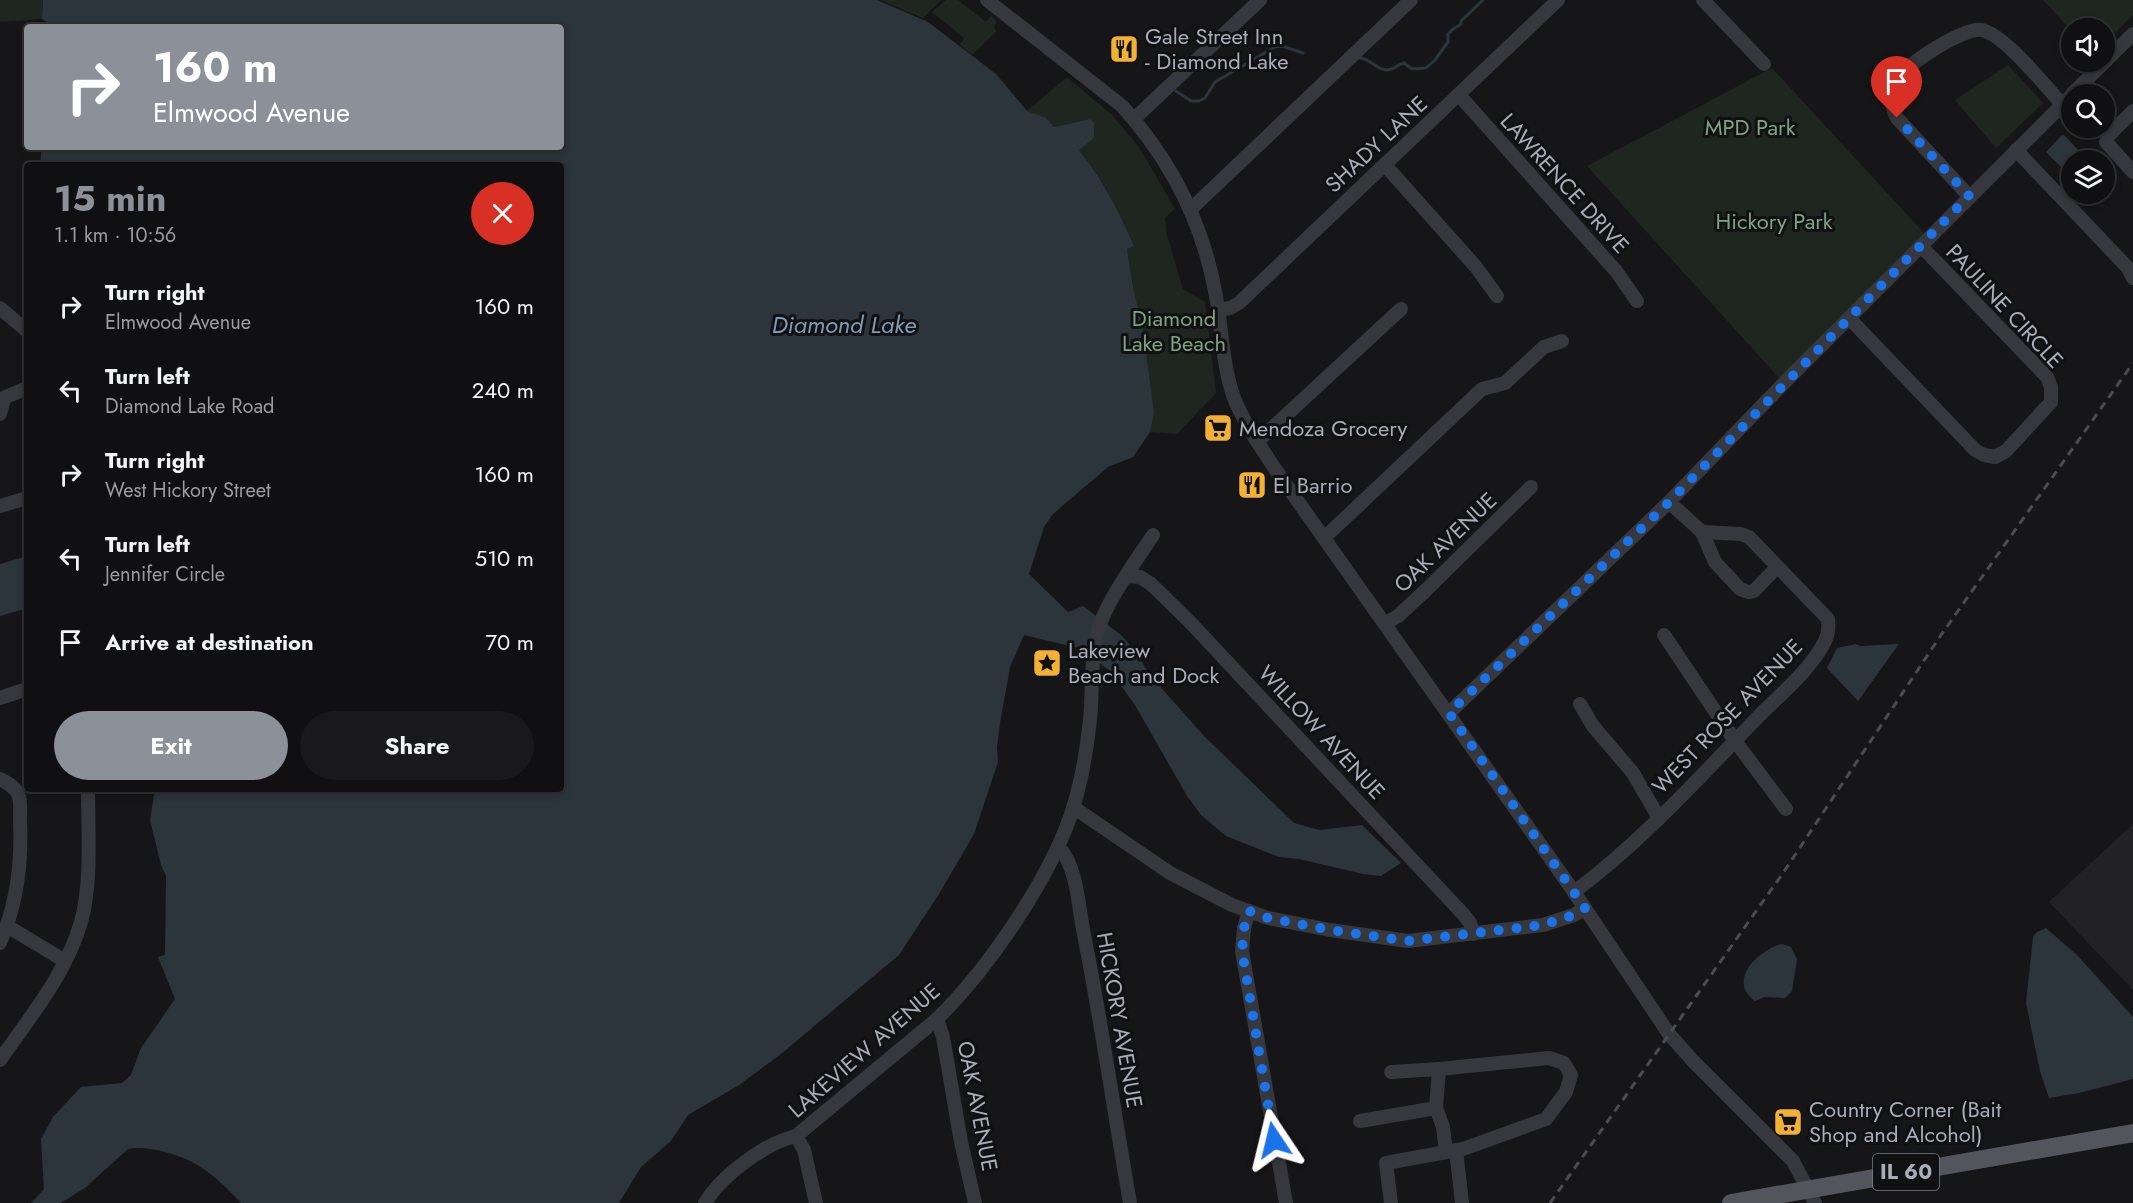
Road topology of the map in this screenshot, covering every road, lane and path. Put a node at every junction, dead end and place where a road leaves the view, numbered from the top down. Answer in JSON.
{"nodes":[{"id":1,"x":987,"y":0,"type":"edge"},
{"id":2,"x":1260,"y":0,"type":"edge"},
{"id":3,"x":1411,"y":0,"type":"edge"},
{"id":4,"x":1558,"y":0,"type":"edge"},
{"id":5,"x":1703,"y":0,"type":"edge"},
{"id":6,"x":2130,"y":43,"type":"edge"},
{"id":7,"x":1764,"y":64,"type":"dead end"},
{"id":8,"x":2085,"y":84,"type":"edge"},
{"id":9,"x":2061,"y":91,"type":"edge"},
{"id":10,"x":1459,"y":95,"type":"junction"},
{"id":11,"x":2061,"y":106,"type":"edge"},
{"id":12,"x":2133,"y":111,"type":"edge"},
{"id":13,"x":1134,"y":119,"type":"junction"},
{"id":14,"x":2016,"y":150,"type":"junction"},
{"id":15,"x":1385,"y":165,"type":"junction"},
{"id":16,"x":2133,"y":172,"type":"edge"},
{"id":17,"x":1969,"y":196,"type":"junction"},
{"id":18,"x":1190,"y":210,"type":"junction"},
{"id":19,"x":1921,"y":246,"type":"junction"},
{"id":20,"x":2133,"y":278,"type":"edge"},
{"id":21,"x":1497,"y":296,"type":"dead end"},
{"id":22,"x":1637,"y":301,"type":"dead end"},
{"id":23,"x":0,"y":308,"type":"edge"},
{"id":24,"x":1401,"y":309,"type":"dead end"},
{"id":25,"x":1218,"y":310,"type":"junction"},
{"id":26,"x":1849,"y":318,"type":"junction"},
{"id":27,"x":24,"y":328,"type":"edge"},
{"id":28,"x":1562,"y":341,"type":"dead end"},
{"id":29,"x":24,"y":389,"type":"edge"},
{"id":30,"x":0,"y":398,"type":"edge"},
{"id":31,"x":0,"y":414,"type":"edge"},
{"id":32,"x":1258,"y":441,"type":"junction"},
{"id":33,"x":1531,"y":487,"type":"dead end"},
{"id":34,"x":24,"y":499,"type":"edge"},
{"id":35,"x":1669,"y":502,"type":"junction"},
{"id":36,"x":0,"y":506,"type":"edge"},
{"id":37,"x":1702,"y":532,"type":"junction"},
{"id":38,"x":1153,"y":535,"type":"dead end"},
{"id":39,"x":1324,"y":538,"type":"junction"},
{"id":40,"x":1778,"y":567,"type":"junction"},
{"id":41,"x":1126,"y":576,"type":"junction"},
{"id":42,"x":1385,"y":624,"type":"junction"},
{"id":43,"x":1664,"y":635,"type":"dead end"},
{"id":44,"x":24,"y":690,"type":"edge"},
{"id":45,"x":0,"y":698,"type":"edge"},
{"id":46,"x":1581,"y":704,"type":"dead end"},
{"id":47,"x":1449,"y":713,"type":"junction"},
{"id":48,"x":1735,"y":741,"type":"junction"},
{"id":49,"x":0,"y":779,"type":"edge"},
{"id":50,"x":88,"y":792,"type":"edge"},
{"id":51,"x":1073,"y":807,"type":"junction"},
{"id":52,"x":1786,"y":809,"type":"dead end"},
{"id":53,"x":1659,"y":818,"type":"junction"},
{"id":54,"x":1059,"y":847,"type":"junction"},
{"id":55,"x":1574,"y":892,"type":"junction"},
{"id":56,"x":1585,"y":908,"type":"junction"},
{"id":57,"x":1249,"y":911,"type":"junction"},
{"id":58,"x":7,"y":926,"type":"junction"},
{"id":59,"x":1474,"y":934,"type":"junction"},
{"id":60,"x":0,"y":943,"type":"edge"},
{"id":61,"x":65,"y":961,"type":"junction"},
{"id":62,"x":937,"y":1019,"type":"junction"},
{"id":63,"x":0,"y":1060,"type":"edge"},
{"id":64,"x":1438,"y":1069,"type":"junction"},
{"id":65,"x":1390,"y":1072,"type":"dead end"},
{"id":66,"x":1436,"y":1108,"type":"junction"},
{"id":67,"x":1360,"y":1121,"type":"dead end"},
{"id":68,"x":2133,"y":1133,"type":"edge"},
{"id":69,"x":796,"y":1136,"type":"junction"},
{"id":70,"x":1451,"y":1150,"type":"junction"},
{"id":71,"x":1811,"y":1196,"type":"edge"},
{"id":72,"x":705,"y":1203,"type":"edge"},
{"id":73,"x":816,"y":1203,"type":"edge"},
{"id":74,"x":975,"y":1203,"type":"edge"},
{"id":75,"x":1130,"y":1203,"type":"edge"},
{"id":76,"x":1286,"y":1203,"type":"edge"},
{"id":77,"x":1391,"y":1203,"type":"edge"},
{"id":78,"x":1462,"y":1203,"type":"edge"},
{"id":79,"x":1731,"y":1203,"type":"edge"}],
"edges":[{"from":1,"to":13,"type":"street"},
{"from":2,"to":13,"type":"street"},
{"from":3,"to":18,"type":"street"},
{"from":4,"to":10,"type":"street","name":"SHADY LANE"},
{"from":5,"to":7,"type":"street"},
{"from":6,"to":8,"type":"street"},
{"from":9,"to":17,"type":"street"},
{"from":10,"to":15,"type":"street","name":"SHADY LANE"},
{"from":10,"to":22,"type":"street","name":"LAWRENCE DRIVE"},
{"from":11,"to":14,"type":"street"},
{"from":12,"to":16,"type":"street"},
{"from":13,"to":18,"type":"street"},
{"from":14,"to":17,"type":"street"},
{"from":14,"to":20,"type":"street"},
{"from":15,"to":21,"type":"street"},
{"from":15,"to":25,"type":"street","name":"SHADY LANE"},
{"from":17,"to":19,"type":"street"},
{"from":18,"to":25,"type":"street"},
{"from":19,"to":26,"type":"street"},
{"from":19,"to":26,"type":"street","name":"PAULINE CIRCLE"},
{"from":23,"to":27,"type":"street"},
{"from":24,"to":32,"type":"street"},
{"from":25,"to":32,"type":"street"},
{"from":26,"to":35,"type":"street"},
{"from":28,"to":39,"type":"street"},
{"from":29,"to":30,"type":"street"},
{"from":30,"to":31,"type":"street"},
{"from":32,"to":39,"type":"street"},
{"from":33,"to":42,"type":"street","name":"OAK AVENUE"},
{"from":34,"to":36,"type":"street"},
{"from":35,"to":37,"type":"street"},
{"from":35,"to":47,"type":"street"},
{"from":37,"to":40,"type":"street","name":"WEST ROSE AVENUE"},
{"from":37,"to":40,"type":"street"},
{"from":38,"to":41,"type":"street","name":"LAKEVIEW AVENUE"},
{"from":39,"to":42,"type":"street"},
{"from":40,"to":48,"type":"street","name":"WEST ROSE AVENUE"},
{"from":41,"to":51,"type":"street","name":"LAKEVIEW AVENUE"},
{"from":41,"to":59,"type":"street","name":"WILLOW AVENUE"},
{"from":42,"to":47,"type":"street"},
{"from":43,"to":48,"type":"street"},
{"from":44,"to":45,"type":"street"},
{"from":46,"to":53,"type":"street"},
{"from":47,"to":55,"type":"street"},
{"from":48,"to":52,"type":"street"},
{"from":48,"to":53,"type":"street","name":"WEST ROSE AVENUE"},
{"from":49,"to":58,"type":"street"},
{"from":50,"to":61,"type":"street"},
{"from":51,"to":54,"type":"street","name":"LAKEVIEW AVENUE"},
{"from":51,"to":57,"type":"street"},
{"from":53,"to":55,"type":"street","name":"WEST ROSE AVENUE"},
{"from":54,"to":62,"type":"street","name":"LAKEVIEW AVENUE"},
{"from":54,"to":75,"type":"street","name":"HICKORY AVENUE"},
{"from":55,"to":56,"type":"street"},
{"from":56,"to":59,"type":"street"},
{"from":56,"to":71,"type":"street"},
{"from":57,"to":59,"type":"street"},
{"from":57,"to":76,"type":"street"},
{"from":58,"to":60,"type":"street"},
{"from":58,"to":61,"type":"street"},
{"from":61,"to":63,"type":"street"},
{"from":62,"to":69,"type":"street","name":"LAKEVIEW AVENUE"},
{"from":62,"to":74,"type":"street","name":"OAK AVENUE"},
{"from":64,"to":65,"type":"street"},
{"from":64,"to":66,"type":"street"},
{"from":64,"to":70,"type":"street"},
{"from":66,"to":67,"type":"street"},
{"from":66,"to":70,"type":"street"},
{"from":68,"to":71,"type":"main road","number":"IL 60"},
{"from":69,"to":72,"type":"street","name":"LAKEVIEW AVENUE"},
{"from":69,"to":73,"type":"street"},
{"from":70,"to":77,"type":"street"},
{"from":70,"to":78,"type":"street"},
{"from":71,"to":79,"type":"main road","number":"IL 60"}]}
